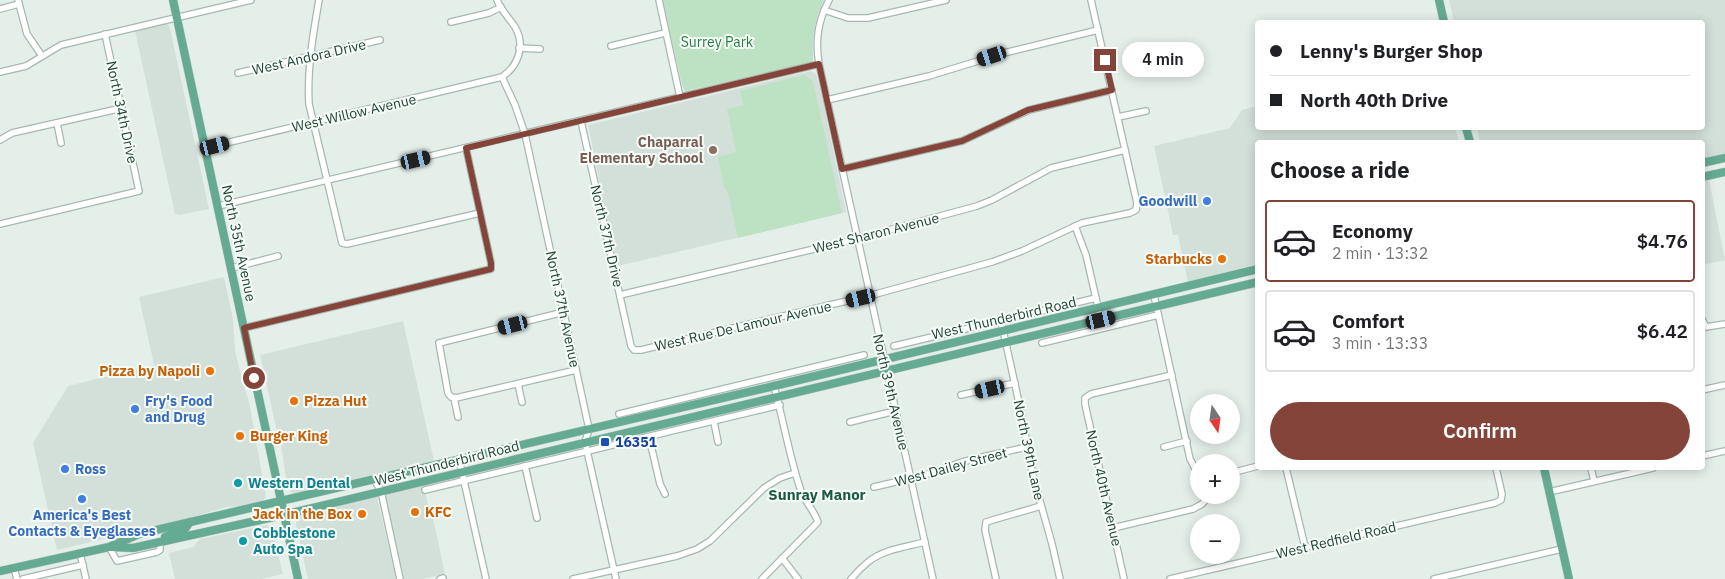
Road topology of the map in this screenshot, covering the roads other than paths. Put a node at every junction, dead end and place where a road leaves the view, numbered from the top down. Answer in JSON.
{"nodes":[{"id":1,"x":173,"y":0,"type":"edge"},
{"id":2,"x":251,"y":0,"type":"edge"},
{"id":3,"x":319,"y":0,"type":"edge"},
{"id":4,"x":498,"y":0,"type":"edge"},
{"id":5,"x":659,"y":0,"type":"edge"},
{"id":6,"x":829,"y":0,"type":"edge"},
{"id":7,"x":946,"y":0,"type":"edge"},
{"id":8,"x":1091,"y":0,"type":"edge"},
{"id":9,"x":1440,"y":0,"type":"edge"},
{"id":10,"x":19,"y":2,"type":"edge"},
{"id":11,"x":222,"y":3,"type":"edge"},
{"id":12,"x":501,"y":7,"type":"junction"},
{"id":13,"x":0,"y":8,"type":"edge"},
{"id":14,"x":824,"y":10,"type":"junction"},
{"id":15,"x":177,"y":17,"type":"junction"},
{"id":16,"x":1444,"y":20,"type":"edge"},
{"id":17,"x":451,"y":22,"type":"dead end"},
{"id":18,"x":1098,"y":30,"type":"junction"},
{"id":19,"x":665,"y":33,"type":"junction"},
{"id":20,"x":105,"y":34,"type":"junction"},
{"id":21,"x":380,"y":40,"type":"dead end"},
{"id":22,"x":611,"y":46,"type":"dead end"},
{"id":23,"x":520,"y":48,"type":"junction"},
{"id":24,"x":540,"y":50,"type":"dead end"},
{"id":25,"x":42,"y":56,"type":"junction"},
{"id":26,"x":311,"y":56,"type":"junction"},
{"id":27,"x":819,"y":64,"type":"junction"},
{"id":28,"x":0,"y":72,"type":"edge"},
{"id":29,"x":238,"y":73,"type":"dead end"},
{"id":30,"x":502,"y":77,"type":"junction"},
{"id":31,"x":1112,"y":90,"type":"junction"},
{"id":32,"x":680,"y":97,"type":"junction"},
{"id":33,"x":827,"y":100,"type":"junction"},
{"id":34,"x":122,"y":108,"type":"junction"},
{"id":35,"x":1146,"y":111,"type":"dead end"},
{"id":36,"x":1118,"y":118,"type":"junction"},
{"id":37,"x":581,"y":121,"type":"junction"},
{"id":38,"x":313,"y":122,"type":"junction"},
{"id":39,"x":56,"y":123,"type":"junction"},
{"id":40,"x":525,"y":134,"type":"junction"},
{"id":41,"x":0,"y":140,"type":"edge"},
{"id":42,"x":61,"y":143,"type":"dead end"},
{"id":43,"x":206,"y":148,"type":"junction"},
{"id":44,"x":466,"y":148,"type":"junction"},
{"id":45,"x":1125,"y":150,"type":"junction"},
{"id":46,"x":1725,"y":158,"type":"edge"},
{"id":47,"x":1705,"y":162,"type":"edge"},
{"id":48,"x":842,"y":169,"type":"junction"},
{"id":49,"x":1725,"y":172,"type":"edge"},
{"id":50,"x":1705,"y":176,"type":"edge"},
{"id":51,"x":327,"y":181,"type":"junction"},
{"id":52,"x":218,"y":206,"type":"junction"},
{"id":53,"x":480,"y":212,"type":"junction"},
{"id":54,"x":0,"y":224,"type":"edge"},
{"id":55,"x":1075,"y":226,"type":"junction"},
{"id":56,"x":857,"y":239,"type":"junction"},
{"id":57,"x":278,"y":256,"type":"dead end"},
{"id":58,"x":232,"y":268,"type":"junction"},
{"id":59,"x":1255,"y":271,"type":"edge"},
{"id":60,"x":1255,"y":283,"type":"edge"},
{"id":61,"x":620,"y":294,"type":"junction"},
{"id":62,"x":1154,"y":295,"type":"junction"},
{"id":63,"x":870,"y":296,"type":"junction"},
{"id":64,"x":1096,"y":298,"type":"junction"},
{"id":65,"x":1098,"y":308,"type":"junction"},
{"id":66,"x":1157,"y":311,"type":"junction"},
{"id":67,"x":564,"y":312,"type":"junction"},
{"id":68,"x":1101,"y":320,"type":"junction"},
{"id":69,"x":1001,"y":321,"type":"junction"},
{"id":70,"x":1725,"y":324,"type":"edge"},
{"id":71,"x":1705,"y":325,"type":"edge"},
{"id":72,"x":244,"y":328,"type":"junction"},
{"id":73,"x":1003,"y":331,"type":"junction"},
{"id":74,"x":1046,"y":333,"type":"junction"},
{"id":75,"x":1055,"y":340,"type":"junction"},
{"id":76,"x":1006,"y":342,"type":"junction"},
{"id":77,"x":906,"y":343,"type":"junction"},
{"id":78,"x":1042,"y":343,"type":"dead end"},
{"id":79,"x":894,"y":346,"type":"dead end"},
{"id":80,"x":634,"y":350,"type":"joint"},
{"id":81,"x":864,"y":355,"type":"dead end"},
{"id":82,"x":903,"y":355,"type":"junction"},
{"id":83,"x":855,"y":357,"type":"junction"},
{"id":84,"x":884,"y":359,"type":"junction"},
{"id":85,"x":862,"y":364,"type":"junction"},
{"id":86,"x":576,"y":370,"type":"junction"},
{"id":87,"x":886,"y":371,"type":"junction"},
{"id":88,"x":1172,"y":375,"type":"junction"},
{"id":89,"x":1015,"y":383,"type":"junction"},
{"id":90,"x":518,"y":384,"type":"junction"},
{"id":91,"x":1725,"y":385,"type":"edge"},
{"id":92,"x":735,"y":386,"type":"junction"},
{"id":93,"x":774,"y":386,"type":"junction"},
{"id":94,"x":1705,"y":389,"type":"edge"},
{"id":95,"x":737,"y":394,"type":"junction"},
{"id":96,"x":777,"y":396,"type":"junction"},
{"id":97,"x":961,"y":396,"type":"dead end"},
{"id":98,"x":452,"y":398,"type":"junction"},
{"id":99,"x":522,"y":402,"type":"dead end"},
{"id":100,"x":780,"y":405,"type":"junction"},
{"id":101,"x":740,"y":406,"type":"junction"},
{"id":102,"x":628,"y":412,"type":"junction"},
{"id":103,"x":895,"y":412,"type":"junction"},
{"id":104,"x":618,"y":414,"type":"dead end"},
{"id":105,"x":458,"y":417,"type":"dead end"},
{"id":106,"x":624,"y":421,"type":"junction"},
{"id":107,"x":714,"y":422,"type":"junction"},
{"id":108,"x":850,"y":422,"type":"dead end"},
{"id":109,"x":589,"y":429,"type":"junction"},
{"id":110,"x":648,"y":437,"type":"junction"},
{"id":111,"x":585,"y":442,"type":"junction"},
{"id":112,"x":718,"y":442,"type":"dead end"},
{"id":113,"x":1187,"y":442,"type":"junction"},
{"id":114,"x":1027,"y":447,"type":"junction"},
{"id":115,"x":1164,"y":447,"type":"dead end"},
{"id":116,"x":1725,"y":451,"type":"edge"},
{"id":117,"x":587,"y":452,"type":"junction"},
{"id":118,"x":1705,"y":455,"type":"edge"},
{"id":119,"x":1190,"y":456,"type":"edge"},
{"id":120,"x":458,"y":459,"type":"junction"},
{"id":121,"x":525,"y":466,"type":"junction"},
{"id":122,"x":1255,"y":467,"type":"edge"},
{"id":123,"x":1286,"y":470,"type":"edge"},
{"id":124,"x":1496,"y":470,"type":"edge"},
{"id":125,"x":1544,"y":470,"type":"edge"},
{"id":126,"x":1591,"y":470,"type":"edge"},
{"id":127,"x":1644,"y":470,"type":"edge"},
{"id":128,"x":1240,"y":471,"type":"edge"},
{"id":129,"x":462,"y":472,"type":"junction"},
{"id":130,"x":795,"y":473,"type":"junction"},
{"id":131,"x":374,"y":479,"type":"junction"},
{"id":132,"x":910,"y":479,"type":"junction"},
{"id":133,"x":464,"y":481,"type":"junction"},
{"id":134,"x":1594,"y":481,"type":"junction"},
{"id":135,"x":874,"y":487,"type":"dead end"},
{"id":136,"x":425,"y":490,"type":"dead end"},
{"id":137,"x":381,"y":492,"type":"junction"},
{"id":138,"x":1549,"y":492,"type":"junction"},
{"id":139,"x":665,"y":494,"type":"dead end"},
{"id":140,"x":280,"y":501,"type":"junction"},
{"id":141,"x":1202,"y":504,"type":"edge"},
{"id":142,"x":1041,"y":506,"type":"junction"},
{"id":143,"x":283,"y":515,"type":"junction"},
{"id":144,"x":537,"y":518,"type":"dead end"},
{"id":145,"x":190,"y":522,"type":"junction"},
{"id":146,"x":1113,"y":528,"type":"junction"},
{"id":147,"x":160,"y":542,"type":"junction"},
{"id":148,"x":924,"y":542,"type":"junction"},
{"id":149,"x":151,"y":544,"type":"junction"},
{"id":150,"x":109,"y":547,"type":"junction"},
{"id":151,"x":1305,"y":547,"type":"junction"},
{"id":152,"x":1562,"y":549,"type":"junction"},
{"id":153,"x":80,"y":553,"type":"junction"},
{"id":154,"x":782,"y":558,"type":"junction"},
{"id":155,"x":83,"y":565,"type":"junction"},
{"id":156,"x":14,"y":568,"type":"junction"},
{"id":157,"x":614,"y":570,"type":"junction"},
{"id":158,"x":0,"y":571,"type":"edge"},
{"id":159,"x":855,"y":578,"type":"edge"},
{"id":160,"x":1447,"y":578,"type":"edge"},
{"id":161,"x":17,"y":579,"type":"edge"},
{"id":162,"x":23,"y":579,"type":"edge"},
{"id":163,"x":86,"y":579,"type":"edge"},
{"id":164,"x":298,"y":579,"type":"edge"},
{"id":165,"x":400,"y":579,"type":"edge"},
{"id":166,"x":486,"y":579,"type":"edge"},
{"id":167,"x":573,"y":579,"type":"edge"},
{"id":168,"x":616,"y":579,"type":"edge"},
{"id":169,"x":762,"y":579,"type":"edge"},
{"id":170,"x":798,"y":579,"type":"edge"},
{"id":171,"x":933,"y":579,"type":"edge"},
{"id":172,"x":996,"y":579,"type":"edge"},
{"id":173,"x":1060,"y":579,"type":"edge"},
{"id":174,"x":1124,"y":579,"type":"edge"},
{"id":175,"x":1172,"y":579,"type":"edge"},
{"id":176,"x":1434,"y":579,"type":"edge"},
{"id":177,"x":1569,"y":579,"type":"edge"}],
"edges":[{"from":1,"to":15,"type":"main road","name":"North 35th Avenue"},
{"from":2,"to":11,"type":"street"},
{"from":3,"to":26,"type":"street"},
{"from":4,"to":12,"type":"street"},
{"from":5,"to":19,"type":"street"},
{"from":6,"to":14,"type":"street","name":"North 39th Avenue"},
{"from":7,"to":14,"type":"street"},
{"from":8,"to":18,"type":"street"},
{"from":9,"to":16,"type":"main road"},
{"from":10,"to":13,"type":"street"},
{"from":10,"to":25,"type":"street"},
{"from":11,"to":15,"type":"street"},
{"from":12,"to":17,"type":"street"},
{"from":12,"to":23,"type":"street"},
{"from":14,"to":27,"type":"street","name":"North 39th Avenue"},
{"from":15,"to":20,"type":"street"},
{"from":15,"to":43,"type":"main road","name":"North 35th Avenue"},
{"from":18,"to":31,"type":"street"},
{"from":18,"to":33,"type":"street"},
{"from":19,"to":22,"type":"street"},
{"from":19,"to":32,"type":"street"},
{"from":20,"to":25,"type":"street"},
{"from":20,"to":34,"type":"street","name":"North 34th Drive"},
{"from":21,"to":26,"type":"street","name":"West Andora Drive"},
{"from":23,"to":24,"type":"street"},
{"from":23,"to":30,"type":"street"},
{"from":25,"to":28,"type":"street"},
{"from":26,"to":29,"type":"street","name":"West Andora Drive"},
{"from":26,"to":38,"type":"street"},
{"from":27,"to":32,"type":"street"},
{"from":27,"to":33,"type":"street","name":"North 39th Avenue"},
{"from":30,"to":38,"type":"street","name":"West Willow Avenue"},
{"from":30,"to":40,"type":"street","name":"North 37th Avenue"},
{"from":31,"to":36,"type":"street"},
{"from":31,"to":48,"type":"street"},
{"from":32,"to":37,"type":"street"},
{"from":33,"to":48,"type":"street","name":"North 39th Avenue"},
{"from":34,"to":39,"type":"street"},
{"from":34,"to":54,"type":"street","name":"North 34th Drive"},
{"from":35,"to":36,"type":"street"},
{"from":36,"to":45,"type":"street"},
{"from":37,"to":40,"type":"street"},
{"from":37,"to":61,"type":"street","name":"North 37th Drive"},
{"from":38,"to":43,"type":"street","name":"West Willow Avenue"},
{"from":38,"to":51,"type":"street"},
{"from":39,"to":41,"type":"street"},
{"from":39,"to":42,"type":"street"},
{"from":40,"to":44,"type":"street"},
{"from":40,"to":67,"type":"street","name":"North 37th Avenue"},
{"from":43,"to":52,"type":"main road","name":"North 35th Avenue"},
{"from":44,"to":51,"type":"street"},
{"from":44,"to":53,"type":"street"},
{"from":45,"to":55,"type":"street","name":"West Rue De Lamour Avenue"},
{"from":45,"to":56,"type":"street","name":"West Sharon Avenue"},
{"from":46,"to":47,"type":"main road"},
{"from":48,"to":56,"type":"street","name":"North 39th Avenue"},
{"from":49,"to":50,"type":"main road"},
{"from":51,"to":52,"type":"street"},
{"from":51,"to":53,"type":"street"},
{"from":52,"to":58,"type":"main road","name":"North 35th Avenue"},
{"from":53,"to":72,"type":"street"},
{"from":55,"to":63,"type":"street","name":"West Rue De Lamour Avenue"},
{"from":55,"to":64,"type":"street"},
{"from":56,"to":61,"type":"street","name":"West Sharon Avenue"},
{"from":56,"to":63,"type":"street","name":"North 39th Avenue"},
{"from":57,"to":58,"type":"street"},
{"from":58,"to":72,"type":"main road","name":"North 35th Avenue"},
{"from":59,"to":62,"type":"main road","name":"West Thunderbird Road"},
{"from":60,"to":66,"type":"main road","name":"West Thunderbird Road"},
{"from":61,"to":80,"type":"street","name":"North 37th Drive"},
{"from":62,"to":65,"type":"main road","name":"West Thunderbird Road"},
{"from":62,"to":66,"type":"street"},
{"from":63,"to":80,"type":"street","name":"West Rue De Lamour Avenue"},
{"from":63,"to":84,"type":"street","name":"North 39th Avenue"},
{"from":64,"to":65,"type":"street"},
{"from":64,"to":69,"type":"street","name":"West Thunderbird Road"},
{"from":65,"to":68,"type":"street"},
{"from":65,"to":73,"type":"main road","name":"West Thunderbird Road"},
{"from":66,"to":68,"type":"main road","name":"West Thunderbird Road"},
{"from":66,"to":75,"type":"street","name":"West Thunderbird Road"},
{"from":66,"to":88,"type":"street"},
{"from":67,"to":86,"type":"street","name":"North 37th Avenue"},
{"from":67,"to":98,"type":"street"},
{"from":68,"to":74,"type":"main road","name":"West Thunderbird Road"},
{"from":69,"to":73,"type":"street","name":"North 39th Lane"},
{"from":69,"to":77,"type":"street","name":"West Thunderbird Road"},
{"from":70,"to":71,"type":"street"},
{"from":72,"to":140,"type":"main road","name":"North 35th Avenue"},
{"from":73,"to":76,"type":"street","name":"North 39th Lane"},
{"from":73,"to":82,"type":"main road","name":"West Thunderbird Road"},
{"from":74,"to":75,"type":"street","name":"West Thunderbird Road"},
{"from":74,"to":76,"type":"main road","name":"West Thunderbird Road"},
{"from":75,"to":78,"type":"street","name":"West Thunderbird Road"},
{"from":76,"to":87,"type":"main road","name":"West Thunderbird Road"},
{"from":76,"to":89,"type":"street","name":"North 39th Lane"},
{"from":77,"to":79,"type":"street","name":"West Thunderbird Road"},
{"from":77,"to":82,"type":"street"},
{"from":81,"to":83,"type":"street"},
{"from":82,"to":84,"type":"main road","name":"West Thunderbird Road"},
{"from":83,"to":85,"type":"street"},
{"from":83,"to":92,"type":"street"},
{"from":84,"to":85,"type":"main road","name":"West Thunderbird Road"},
{"from":84,"to":87,"type":"street","name":"North 39th Avenue"},
{"from":85,"to":93,"type":"main road","name":"West Thunderbird Road"},
{"from":86,"to":90,"type":"street"},
{"from":86,"to":109,"type":"street","name":"North 37th Avenue"},
{"from":87,"to":96,"type":"main road","name":"West Thunderbird Road"},
{"from":87,"to":103,"type":"street","name":"North 39th Avenue"},
{"from":88,"to":113,"type":"street"},
{"from":88,"to":146,"type":"street","name":"North 40th Avenue"},
{"from":89,"to":97,"type":"street"},
{"from":89,"to":114,"type":"street","name":"North 39th Lane"},
{"from":90,"to":98,"type":"street"},
{"from":90,"to":99,"type":"street"},
{"from":91,"to":94,"type":"street"},
{"from":92,"to":95,"type":"street"},
{"from":92,"to":102,"type":"street"},
{"from":93,"to":95,"type":"main road","name":"West Thunderbird Road"},
{"from":93,"to":96,"type":"street"},
{"from":95,"to":101,"type":"street"},
{"from":95,"to":106,"type":"main road","name":"West Thunderbird Road"},
{"from":96,"to":100,"type":"street"},
{"from":96,"to":101,"type":"main road","name":"West Thunderbird Road"},
{"from":98,"to":105,"type":"street"},
{"from":100,"to":107,"type":"street","name":"West Thunderbird Road"},
{"from":100,"to":130,"type":"street"},
{"from":101,"to":111,"type":"main road","name":"West Thunderbird Road"},
{"from":102,"to":104,"type":"street"},
{"from":102,"to":106,"type":"street"},
{"from":103,"to":108,"type":"street"},
{"from":103,"to":132,"type":"street","name":"North 39th Avenue"},
{"from":106,"to":109,"type":"main road","name":"West Thunderbird Road"},
{"from":107,"to":110,"type":"street","name":"West Thunderbird Road"},
{"from":107,"to":112,"type":"street"},
{"from":109,"to":111,"type":"street","name":"North 37th Avenue"},
{"from":109,"to":120,"type":"main road","name":"West Thunderbird Road"},
{"from":110,"to":117,"type":"street","name":"West Thunderbird Road"},
{"from":110,"to":139,"type":"street"},
{"from":111,"to":117,"type":"street","name":"North 37th Avenue"},
{"from":111,"to":129,"type":"main road","name":"West Thunderbird Road"},
{"from":113,"to":115,"type":"street"},
{"from":113,"to":119,"type":"street"},
{"from":114,"to":132,"type":"street","name":"West Dailey Street"},
{"from":114,"to":142,"type":"street","name":"North 39th Lane"},
{"from":116,"to":118,"type":"street"},
{"from":117,"to":121,"type":"street","name":"West Thunderbird Road"},
{"from":117,"to":157,"type":"street","name":"North 37th Avenue"},
{"from":120,"to":129,"type":"street"},
{"from":120,"to":131,"type":"main road","name":"West Thunderbird Road"},
{"from":121,"to":133,"type":"street","name":"West Thunderbird Road"},
{"from":121,"to":144,"type":"street"},
{"from":122,"to":128,"type":"street"},
{"from":123,"to":151,"type":"street"},
{"from":124,"to":151,"type":"street","name":"West Redfield Road"},
{"from":125,"to":138,"type":"main road"},
{"from":126,"to":134,"type":"street"},
{"from":127,"to":134,"type":"street"},
{"from":129,"to":133,"type":"street"},
{"from":129,"to":137,"type":"main road","name":"West Thunderbird Road"},
{"from":130,"to":154,"type":"street"},
{"from":130,"to":157,"type":"street"},
{"from":131,"to":137,"type":"street"},
{"from":131,"to":140,"type":"main road","name":"West Thunderbird Road"},
{"from":132,"to":135,"type":"street","name":"West Dailey Street"},
{"from":132,"to":148,"type":"street","name":"North 39th Avenue"},
{"from":133,"to":136,"type":"street","name":"West Thunderbird Road"},
{"from":133,"to":166,"type":"street"},
{"from":134,"to":138,"type":"street"},
{"from":137,"to":143,"type":"main road","name":"West Thunderbird Road"},
{"from":137,"to":165,"type":"street"},
{"from":138,"to":152,"type":"main road"},
{"from":140,"to":143,"type":"main road","name":"North 35th Avenue"},
{"from":140,"to":145,"type":"main road","name":"West Thunderbird Road"},
{"from":141,"to":146,"type":"street"},
{"from":142,"to":172,"type":"street"},
{"from":142,"to":173,"type":"street","name":"North 39th Lane"},
{"from":143,"to":147,"type":"main road","name":"West Thunderbird Road"},
{"from":143,"to":164,"type":"main road","name":"North 35th Avenue"},
{"from":145,"to":149,"type":"main road"},
{"from":145,"to":150,"type":"main road","name":"West Thunderbird Road"},
{"from":146,"to":174,"type":"street","name":"North 40th Avenue"},
{"from":147,"to":149,"type":"main road","name":"West Thunderbird Road"},
{"from":147,"to":150,"type":"street","name":"West Thunderbird Road"},
{"from":148,"to":159,"type":"street"},
{"from":148,"to":171,"type":"street","name":"North 39th Avenue"},
{"from":149,"to":150,"type":"main road","name":"West Thunderbird Road"},
{"from":150,"to":153,"type":"main road","name":"West Thunderbird Road"},
{"from":151,"to":175,"type":"street","name":"West Redfield Road"},
{"from":152,"to":160,"type":"street"},
{"from":152,"to":177,"type":"main road"},
{"from":153,"to":155,"type":"street"},
{"from":153,"to":156,"type":"main road","name":"West Thunderbird Road"},
{"from":154,"to":169,"type":"street"},
{"from":154,"to":170,"type":"street"},
{"from":155,"to":162,"type":"street"},
{"from":155,"to":163,"type":"street"},
{"from":156,"to":158,"type":"main road","name":"West Thunderbird Road"},
{"from":156,"to":161,"type":"street"},
{"from":157,"to":167,"type":"street"},
{"from":157,"to":168,"type":"street","name":"North 37th Avenue"},
{"from":160,"to":176,"type":"street"}]}
